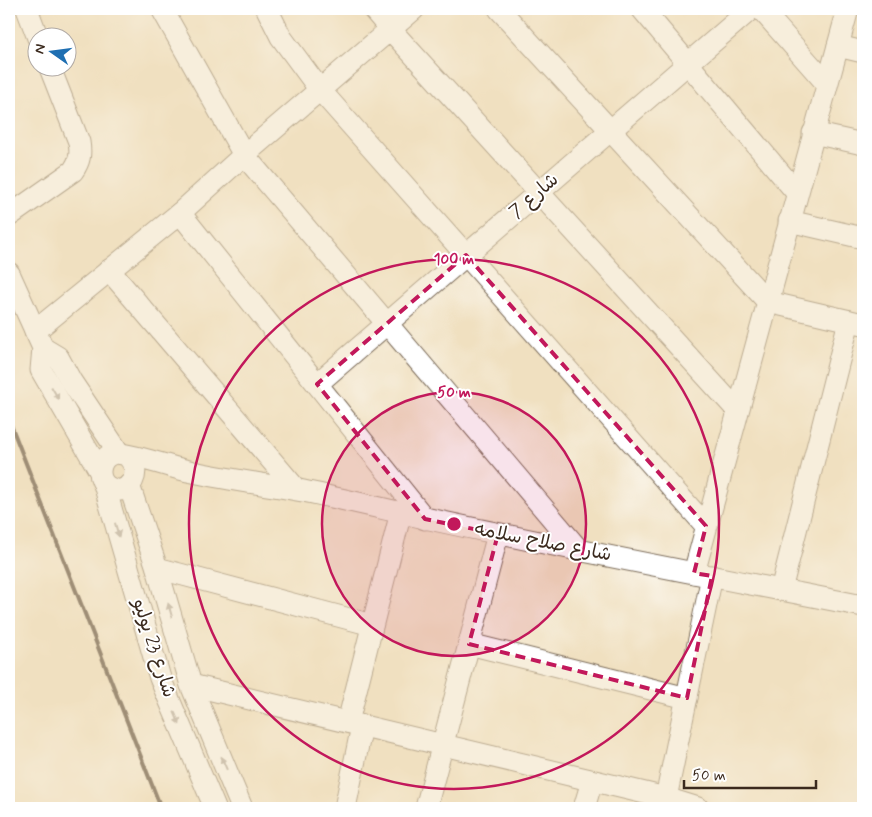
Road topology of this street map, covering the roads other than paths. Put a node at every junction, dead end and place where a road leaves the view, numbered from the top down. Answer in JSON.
{"nodes":[{"id":1,"x":26,"y":9,"type":"edge"},
{"id":2,"x":162,"y":9,"type":"edge"},
{"id":3,"x":267,"y":9,"type":"edge"},
{"id":4,"x":373,"y":9,"type":"edge"},
{"id":5,"x":414,"y":9,"type":"edge"},
{"id":6,"x":498,"y":9,"type":"edge"},
{"id":7,"x":642,"y":9,"type":"edge"},
{"id":8,"x":752,"y":9,"type":"edge"},
{"id":9,"x":761,"y":9,"type":"edge"},
{"id":10,"x":848,"y":9,"type":"edge"},
{"id":11,"x":34,"y":28,"type":"edge"},
{"id":12,"x":390,"y":30,"type":"junction"},
{"id":13,"x":838,"y":46,"type":"junction"},
{"id":14,"x":863,"y":52,"type":"edge"},
{"id":15,"x":688,"y":64,"type":"junction"},
{"id":16,"x":54,"y":78,"type":"edge"},
{"id":17,"x":828,"y":84,"type":"junction"},
{"id":18,"x":320,"y":90,"type":"junction"},
{"id":19,"x":610,"y":130,"type":"junction"},
{"id":20,"x":814,"y":133,"type":"junction"},
{"id":21,"x":863,"y":144,"type":"edge"},
{"id":22,"x":244,"y":155,"type":"junction"},
{"id":23,"x":538,"y":192,"type":"junction"},
{"id":24,"x":797,"y":193,"type":"junction"},
{"id":25,"x":180,"y":213,"type":"junction"},
{"id":26,"x":9,"y":216,"type":"edge"},
{"id":27,"x":789,"y":221,"type":"junction"},
{"id":28,"x":863,"y":238,"type":"edge"},
{"id":29,"x":466,"y":255,"type":"junction"},
{"id":30,"x":109,"y":270,"type":"junction"},
{"id":31,"x":9,"y":274,"type":"edge"},
{"id":32,"x":768,"y":302,"type":"junction"},
{"id":33,"x":856,"y":322,"type":"edge"},
{"id":34,"x":387,"y":323,"type":"junction"},
{"id":35,"x":39,"y":340,"type":"junction"},
{"id":36,"x":317,"y":384,"type":"junction"},
{"id":37,"x":737,"y":410,"type":"junction"},
{"id":38,"x":122,"y":454,"type":"junction"},
{"id":39,"x":193,"y":472,"type":"junction"},
{"id":40,"x":102,"y":477,"type":"junction"},
{"id":41,"x":132,"y":482,"type":"junction"},
{"id":42,"x":296,"y":490,"type":"junction"},
{"id":43,"x":401,"y":512,"type":"junction"},
{"id":44,"x":425,"y":519,"type":"junction"},
{"id":45,"x":706,"y":526,"type":"junction"},
{"id":46,"x":498,"y":534,"type":"junction"},
{"id":47,"x":578,"y":549,"type":"junction"},
{"id":48,"x":157,"y":568,"type":"junction"},
{"id":49,"x":703,"y":574,"type":"junction"},
{"id":50,"x":781,"y":590,"type":"junction"},
{"id":51,"x":863,"y":606,"type":"edge"},
{"id":52,"x":372,"y":625,"type":"junction"},
{"id":53,"x":469,"y":644,"type":"junction"},
{"id":54,"x":191,"y":685,"type":"junction"},
{"id":55,"x":686,"y":698,"type":"junction"},
{"id":56,"x":355,"y":724,"type":"junction"},
{"id":57,"x":442,"y":745,"type":"junction"},
{"id":58,"x":592,"y":781,"type":"junction"},
{"id":59,"x":666,"y":798,"type":"junction"},
{"id":60,"x":215,"y":808,"type":"edge"},
{"id":61,"x":242,"y":808,"type":"edge"},
{"id":62,"x":345,"y":808,"type":"edge"},
{"id":63,"x":426,"y":808,"type":"edge"},
{"id":64,"x":584,"y":808,"type":"edge"},
{"id":65,"x":698,"y":808,"type":"edge"}],
"edges":[{"from":1,"to":11,"type":"street"},
{"from":2,"to":22,"type":"street"},
{"from":3,"to":18,"type":"street"},
{"from":4,"to":12,"type":"street"},
{"from":5,"to":12,"type":"street"},
{"from":6,"to":19,"type":"street"},
{"from":7,"to":15,"type":"street"},
{"from":8,"to":15,"type":"street","name":"شارع 7"},
{"from":9,"to":17,"type":"street"},
{"from":10,"to":13,"type":"street"},
{"from":12,"to":18,"type":"street"},
{"from":12,"to":23,"type":"street"},
{"from":13,"to":14,"type":"street"},
{"from":13,"to":17,"type":"street"},
{"from":15,"to":19,"type":"street","name":"شارع 7"},
{"from":15,"to":24,"type":"street"},
{"from":16,"to":26,"type":"street"},
{"from":17,"to":20,"type":"street"},
{"from":18,"to":22,"type":"street"},
{"from":18,"to":29,"type":"street"},
{"from":19,"to":23,"type":"street","name":"شارع 7"},
{"from":19,"to":32,"type":"street"},
{"from":20,"to":21,"type":"street"},
{"from":20,"to":24,"type":"street"},
{"from":22,"to":25,"type":"street"},
{"from":22,"to":34,"type":"street"},
{"from":23,"to":29,"type":"street","name":"شارع 7"},
{"from":23,"to":37,"type":"street"},
{"from":24,"to":27,"type":"street"},
{"from":25,"to":30,"type":"street"},
{"from":25,"to":36,"type":"street"},
{"from":27,"to":28,"type":"street"},
{"from":27,"to":32,"type":"street"},
{"from":29,"to":34,"type":"street","name":"شارع 7"},
{"from":29,"to":45,"type":"street"},
{"from":30,"to":35,"type":"street"},
{"from":30,"to":42,"type":"street"},
{"from":31,"to":35,"type":"street","name":"شارع 23 يوليو"},
{"from":32,"to":33,"type":"street"},
{"from":32,"to":37,"type":"street"},
{"from":33,"to":50,"type":"street"},
{"from":34,"to":36,"type":"street","name":"شارع 7"},
{"from":34,"to":47,"type":"street"},
{"from":35,"to":38,"type":"street","name":"شارع 23 يوليو"},
{"from":35,"to":40,"type":"street","name":"شارع 23 يوليو","one_way":true},
{"from":36,"to":44,"type":"street"},
{"from":37,"to":45,"type":"street"},
{"from":38,"to":39,"type":"street","name":"شارع صلاح سلامه"},
{"from":38,"to":40,"type":"street"},
{"from":38,"to":41,"type":"street"},
{"from":39,"to":41,"type":"street","name":"شارع صلاح سلامه"},
{"from":39,"to":42,"type":"street","name":"شارع صلاح سلامه"},
{"from":40,"to":41,"type":"street"},
{"from":40,"to":60,"type":"street","name":"شارع 23 يوليو","one_way":true},
{"from":41,"to":48,"type":"street","name":"شارع 23 يوليو"},
{"from":42,"to":43,"type":"street","name":"شارع صلاح سلامه"},
{"from":43,"to":44,"type":"street","name":"شارع صلاح سلامه"},
{"from":43,"to":52,"type":"street"},
{"from":44,"to":46,"type":"street","name":"شارع صلاح سلامه"},
{"from":45,"to":49,"type":"street"},
{"from":46,"to":47,"type":"street","name":"شارع صلاح سلامه"},
{"from":46,"to":53,"type":"street"},
{"from":47,"to":49,"type":"street","name":"شارع صلاح سلامه"},
{"from":48,"to":52,"type":"street"},
{"from":54,"to":48,"type":"street","name":"شارع 23 يوليو","one_way":true},
{"from":49,"to":50,"type":"street","name":"شارع صلاح سلامه"},
{"from":49,"to":55,"type":"street"},
{"from":50,"to":51,"type":"street","name":"شارع صلاح سلامه"},
{"from":52,"to":56,"type":"street"},
{"from":53,"to":55,"type":"street"},
{"from":53,"to":57,"type":"street"},
{"from":54,"to":56,"type":"street"},
{"from":61,"to":54,"type":"street","name":"شارع 23 يوليو","one_way":true},
{"from":55,"to":59,"type":"street"},
{"from":56,"to":57,"type":"street"},
{"from":56,"to":62,"type":"street"},
{"from":57,"to":58,"type":"street"},
{"from":57,"to":63,"type":"street"},
{"from":58,"to":59,"type":"street"},
{"from":58,"to":64,"type":"street"},
{"from":59,"to":65,"type":"street"}]}
